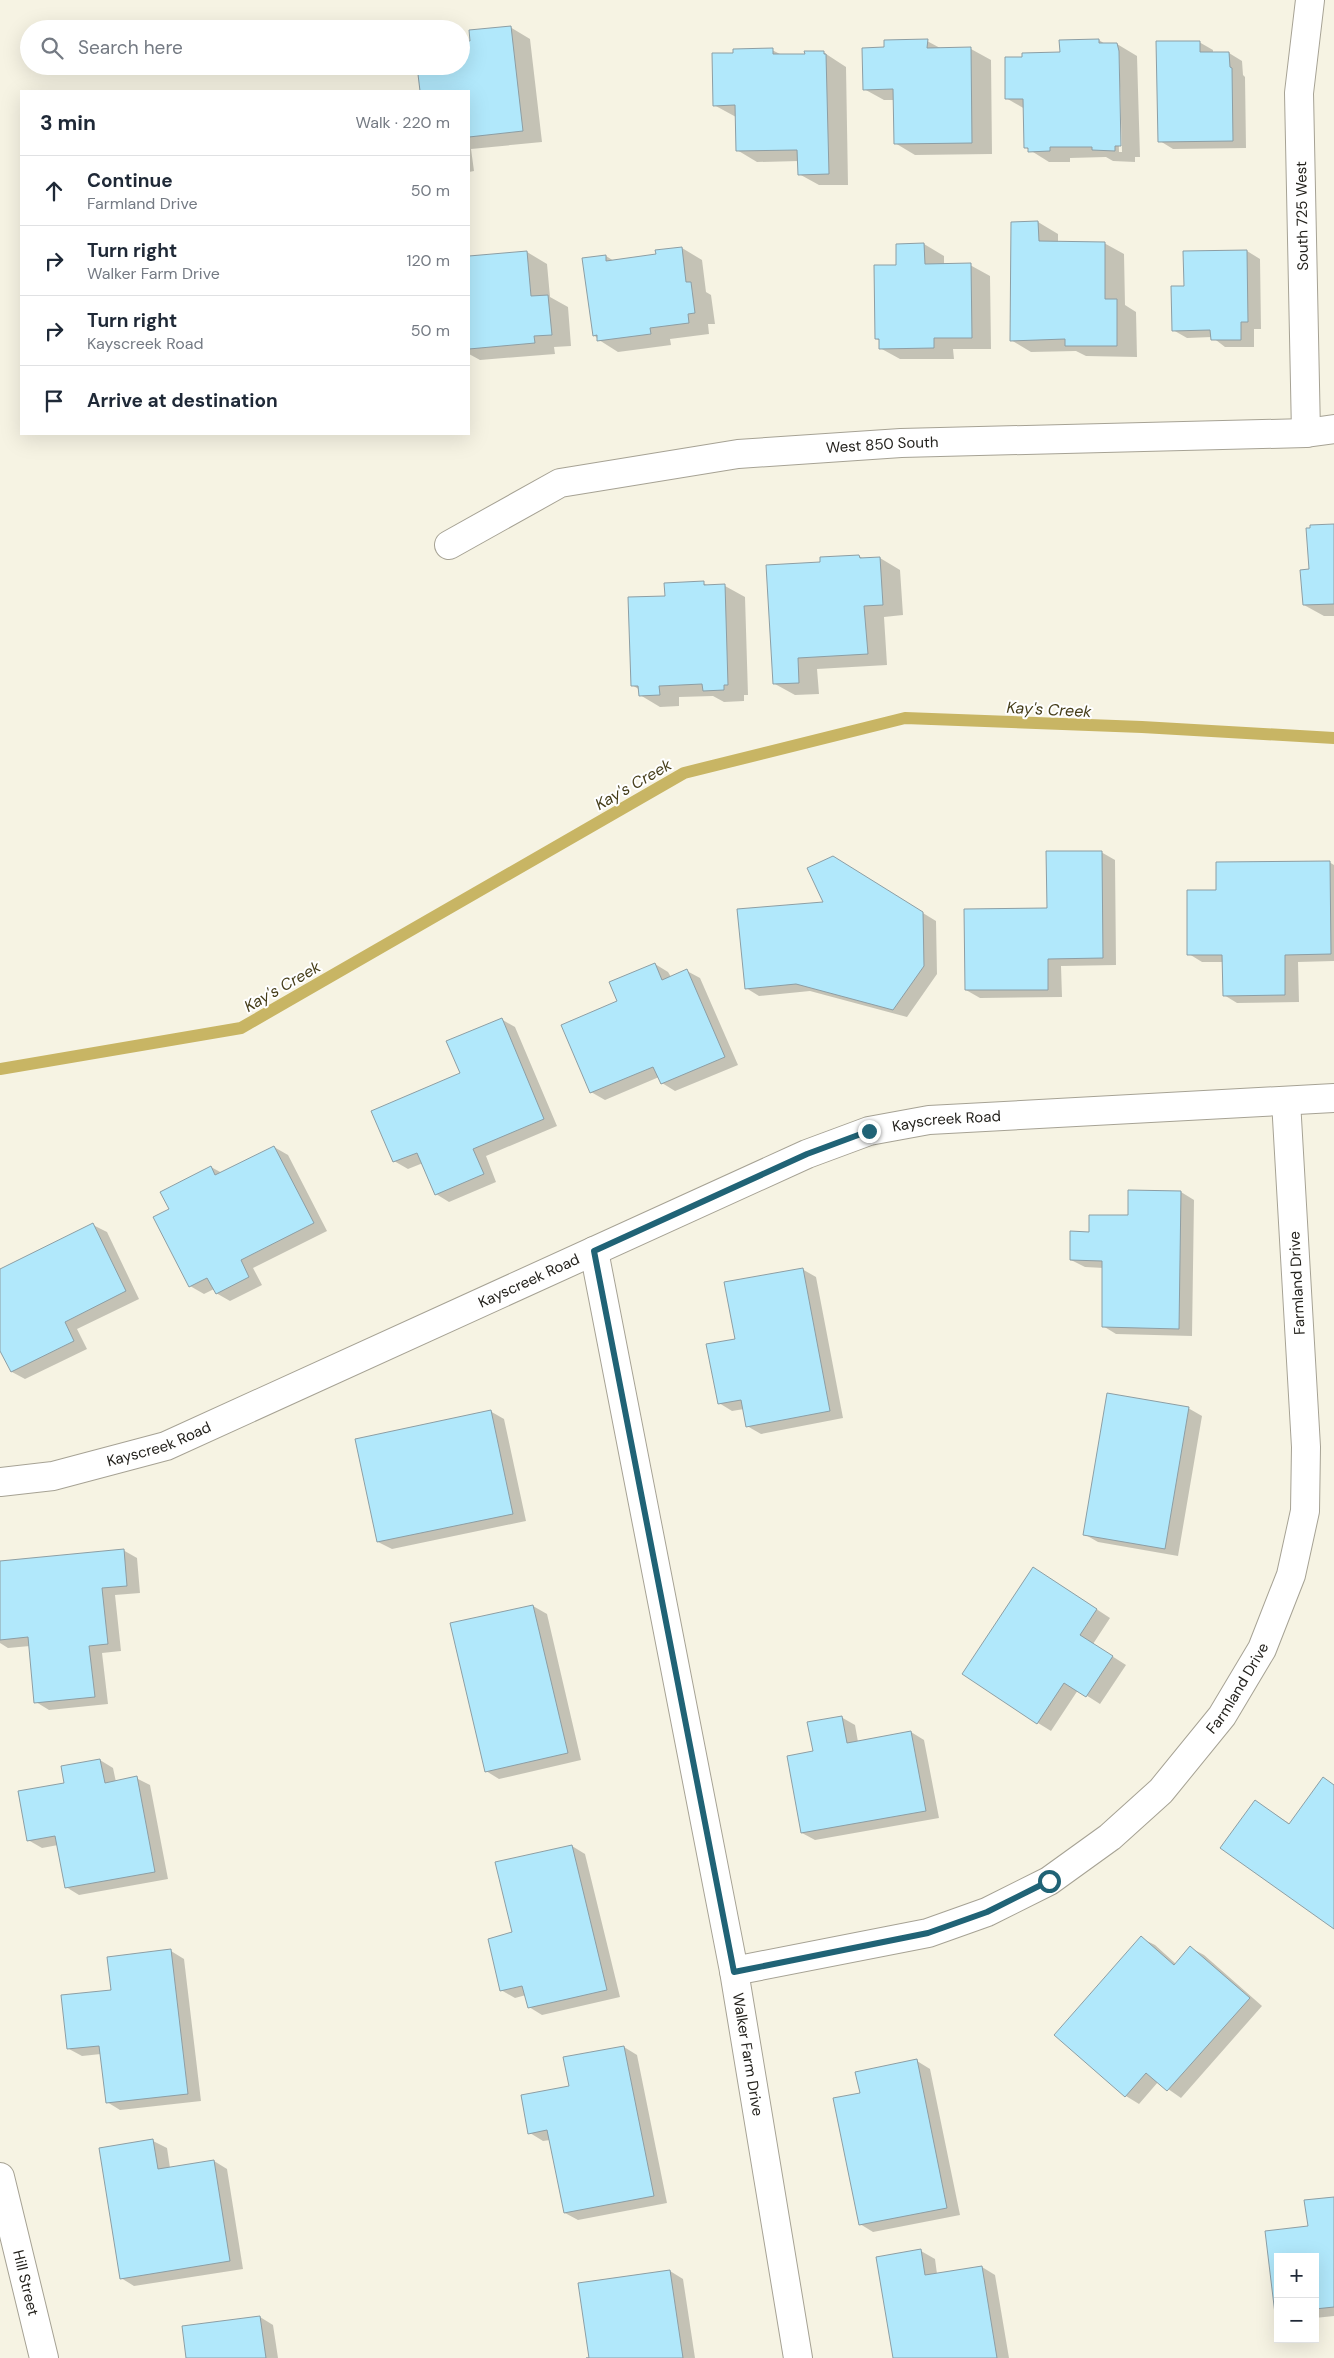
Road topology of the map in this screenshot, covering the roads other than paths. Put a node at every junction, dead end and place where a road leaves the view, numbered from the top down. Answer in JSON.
{"nodes":[{"id":1,"x":1310,"y":0,"type":"edge"},
{"id":2,"x":1334,"y":429,"type":"edge"},
{"id":3,"x":1306,"y":433,"type":"junction"},
{"id":4,"x":449,"y":544,"type":"dead end"},
{"id":5,"x":1334,"y":1098,"type":"edge"},
{"id":6,"x":1286,"y":1101,"type":"junction"},
{"id":7,"x":594,"y":1251,"type":"junction"},
{"id":8,"x":0,"y":1482,"type":"edge"},
{"id":9,"x":734,"y":1972,"type":"junction"},
{"id":10,"x":0,"y":2178,"type":"edge"},
{"id":11,"x":44,"y":2358,"type":"edge"},
{"id":12,"x":798,"y":2358,"type":"edge"}],
"edges":[{"from":1,"to":3,"type":"street","name":"South 725 West"},
{"from":2,"to":3,"type":"street","name":"West 850 South"},
{"from":3,"to":4,"type":"street","name":"West 850 South"},
{"from":5,"to":6,"type":"street","name":"Kayscreek Road"},
{"from":6,"to":7,"type":"street","name":"Kayscreek Road"},
{"from":6,"to":9,"type":"street","name":"Farmland Drive"},
{"from":7,"to":8,"type":"street","name":"Kayscreek Road"},
{"from":7,"to":9,"type":"street","name":"Walker Farm Drive"},
{"from":9,"to":12,"type":"street","name":"Walker Farm Drive"},
{"from":10,"to":11,"type":"street","name":"Hill Street"}]}
